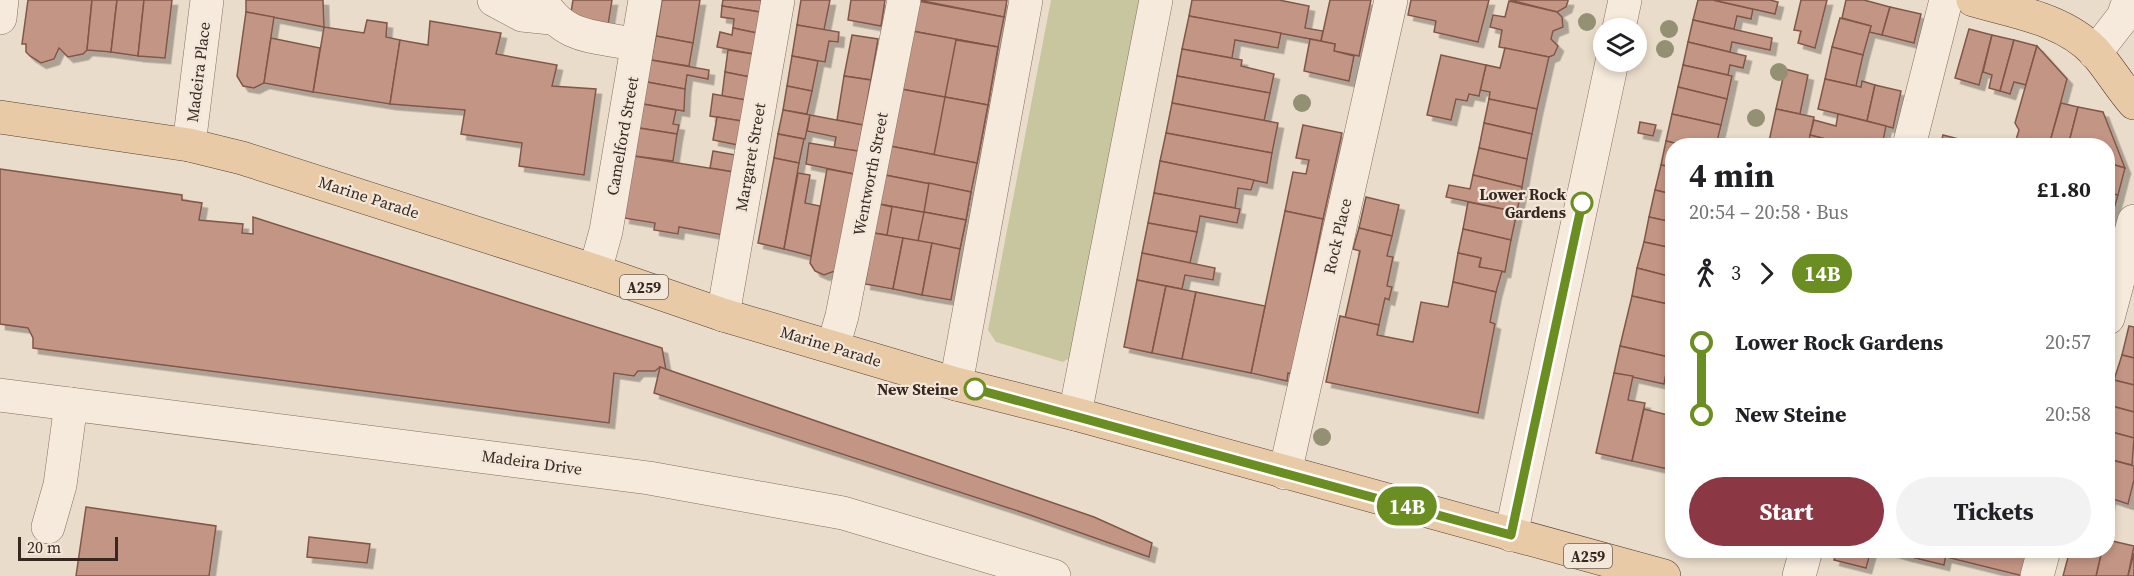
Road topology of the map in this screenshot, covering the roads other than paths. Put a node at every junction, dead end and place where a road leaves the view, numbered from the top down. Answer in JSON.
{"nodes":[{"id":1,"x":2,"y":0,"type":"edge"},
{"id":2,"x":207,"y":0,"type":"edge"},
{"id":3,"x":494,"y":0,"type":"edge"},
{"id":4,"x":645,"y":0,"type":"edge"},
{"id":5,"x":778,"y":0,"type":"edge"},
{"id":6,"x":904,"y":0,"type":"edge"},
{"id":7,"x":1026,"y":0,"type":"edge"},
{"id":8,"x":1156,"y":0,"type":"edge"},
{"id":9,"x":1391,"y":0,"type":"edge"},
{"id":10,"x":1625,"y":0,"type":"edge"},
{"id":11,"x":1946,"y":0,"type":"edge"},
{"id":12,"x":1973,"y":0,"type":"edge"},
{"id":13,"x":2129,"y":0,"type":"edge"},
{"id":14,"x":546,"y":9,"type":"edge"},
{"id":15,"x":0,"y":18,"type":"edge"},
{"id":16,"x":1621,"y":18,"type":"edge"},
{"id":17,"x":637,"y":45,"type":"junction"},
{"id":18,"x":2096,"y":53,"type":"junction"},
{"id":19,"x":1610,"y":72,"type":"edge"},
{"id":20,"x":2134,"y":104,"type":"edge"},
{"id":21,"x":0,"y":117,"type":"edge"},
{"id":22,"x":1911,"y":138,"type":"edge"},
{"id":23,"x":189,"y":145,"type":"junction"},
{"id":24,"x":2134,"y":221,"type":"edge"},
{"id":25,"x":595,"y":271,"type":"junction"},
{"id":26,"x":2115,"y":292,"type":"edge"},
{"id":27,"x":723,"y":315,"type":"junction"},
{"id":28,"x":833,"y":347,"type":"junction"},
{"id":29,"x":956,"y":384,"type":"junction"},
{"id":30,"x":0,"y":395,"type":"edge"},
{"id":31,"x":71,"y":404,"type":"junction"},
{"id":32,"x":1075,"y":414,"type":"junction"},
{"id":33,"x":1285,"y":473,"type":"junction"},
{"id":34,"x":48,"y":527,"type":"dead end"},
{"id":35,"x":1511,"y":535,"type":"junction"},
{"id":36,"x":1804,"y":558,"type":"edge"},
{"id":37,"x":2042,"y":558,"type":"edge"},
{"id":38,"x":1054,"y":576,"type":"edge"},
{"id":39,"x":1664,"y":576,"type":"edge"},
{"id":40,"x":1799,"y":576,"type":"edge"},
{"id":41,"x":2037,"y":576,"type":"edge"}],
"edges":[{"from":1,"to":15,"type":"street"},
{"from":2,"to":23,"type":"street","name":"Madeira Place"},
{"from":3,"to":14,"type":"street"},
{"from":4,"to":17,"type":"street","name":"Camelford Street"},
{"from":5,"to":27,"type":"street","name":"Margaret Street"},
{"from":6,"to":28,"type":"street","name":"Wentworth Street"},
{"from":7,"to":29,"type":"street"},
{"from":8,"to":32,"type":"street"},
{"from":9,"to":33,"type":"street","name":"Rock Place"},
{"from":10,"to":16,"type":"street"},
{"from":11,"to":22,"type":"street"},
{"from":12,"to":18,"type":"main road"},
{"from":13,"to":18,"type":"street"},
{"from":14,"to":17,"type":"street"},
{"from":17,"to":25,"type":"street","name":"Camelford Street"},
{"from":18,"to":20,"type":"main road"},
{"from":19,"to":35,"type":"street"},
{"from":21,"to":23,"type":"main road","name":"Marine Parade","number":"A259"},
{"from":23,"to":25,"type":"main road","name":"Marine Parade","number":"A259"},
{"from":24,"to":26,"type":"street"},
{"from":25,"to":27,"type":"main road","name":"Marine Parade","number":"A259"},
{"from":27,"to":28,"type":"main road","name":"Marine Parade","number":"A259"},
{"from":28,"to":29,"type":"main road","name":"Marine Parade","number":"A259"},
{"from":29,"to":32,"type":"main road","name":"Marine Parade","number":"A259"},
{"from":30,"to":31,"type":"street","name":"Madeira Drive"},
{"from":31,"to":34,"type":"street"},
{"from":31,"to":38,"type":"street","name":"Madeira Drive"},
{"from":32,"to":33,"type":"main road","name":"Marine Parade","number":"A259"},
{"from":33,"to":35,"type":"main road","name":"Marine Parade","number":"A259"},
{"from":35,"to":39,"type":"main road","name":"Marine Parade","number":"A259"},
{"from":36,"to":40,"type":"street"},
{"from":37,"to":41,"type":"street"}]}
